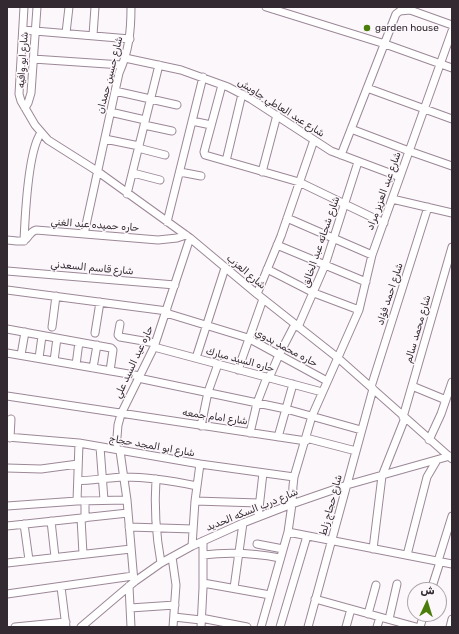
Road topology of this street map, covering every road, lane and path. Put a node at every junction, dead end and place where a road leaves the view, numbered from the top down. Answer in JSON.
{"nodes":[{"id":1,"x":24,"y":7,"type":"edge"},
{"id":2,"x":36,"y":7,"type":"edge"},
{"id":3,"x":68,"y":7,"type":"edge"},
{"id":4,"x":95,"y":7,"type":"edge"},
{"id":5,"x":131,"y":7,"type":"edge"},
{"id":6,"x":266,"y":7,"type":"edge"},
{"id":7,"x":410,"y":8,"type":"edge"},
{"id":8,"x":452,"y":25,"type":"edge"},
{"id":9,"x":23,"y":30,"type":"junction"},
{"id":10,"x":35,"y":31,"type":"junction"},
{"id":11,"x":452,"y":31,"type":"edge"},
{"id":12,"x":66,"y":33,"type":"junction"},
{"id":13,"x":93,"y":35,"type":"junction"},
{"id":14,"x":130,"y":39,"type":"junction"},
{"id":15,"x":385,"y":44,"type":"junction"},
{"id":16,"x":126,"y":58,"type":"junction"},
{"id":17,"x":33,"y":59,"type":"junction"},
{"id":18,"x":440,"y":64,"type":"junction"},
{"id":19,"x":122,"y":65,"type":"junction"},
{"id":20,"x":158,"y":65,"type":"junction"},
{"id":21,"x":452,"y":68,"type":"edge"},
{"id":22,"x":203,"y":77,"type":"junction"},
{"id":23,"x":222,"y":85,"type":"junction"},
{"id":24,"x":367,"y":88,"type":"junction"},
{"id":25,"x":115,"y":91,"type":"junction"},
{"id":26,"x":242,"y":94,"type":"junction"},
{"id":27,"x":150,"y":99,"type":"junction"},
{"id":28,"x":177,"y":105,"type":"dead end"},
{"id":29,"x":25,"y":108,"type":"junction"},
{"id":30,"x":424,"y":109,"type":"junction"},
{"id":31,"x":110,"y":112,"type":"junction"},
{"id":32,"x":277,"y":115,"type":"junction"},
{"id":33,"x":452,"y":118,"type":"edge"},
{"id":34,"x":192,"y":121,"type":"junction"},
{"id":35,"x":145,"y":123,"type":"junction"},
{"id":36,"x":211,"y":125,"type":"junction"},
{"id":37,"x":351,"y":129,"type":"junction"},
{"id":38,"x":172,"y":130,"type":"dead end"},
{"id":39,"x":41,"y":133,"type":"junction"},
{"id":40,"x":105,"y":139,"type":"junction"},
{"id":41,"x":314,"y":140,"type":"junction"},
{"id":42,"x":139,"y":147,"type":"junction"},
{"id":43,"x":409,"y":151,"type":"junction"},
{"id":44,"x":166,"y":155,"type":"dead end"},
{"id":45,"x":341,"y":155,"type":"junction"},
{"id":46,"x":226,"y":161,"type":"junction"},
{"id":47,"x":358,"y":162,"type":"junction"},
{"id":48,"x":452,"y":166,"type":"edge"},
{"id":49,"x":97,"y":171,"type":"junction"},
{"id":50,"x":180,"y":172,"type":"junction"},
{"id":51,"x":262,"y":172,"type":"junction"},
{"id":52,"x":132,"y":173,"type":"junction"},
{"id":53,"x":201,"y":176,"type":"dead end"},
{"id":54,"x":400,"y":177,"type":"junction"},
{"id":55,"x":160,"y":180,"type":"dead end"},
{"id":56,"x":299,"y":182,"type":"junction"},
{"id":57,"x":127,"y":194,"type":"junction"},
{"id":58,"x":392,"y":199,"type":"junction"},
{"id":59,"x":344,"y":204,"type":"junction"},
{"id":60,"x":428,"y":207,"type":"junction"},
{"id":61,"x":452,"y":213,"type":"edge"},
{"id":62,"x":287,"y":218,"type":"junction"},
{"id":63,"x":167,"y":222,"type":"junction"},
{"id":64,"x":384,"y":223,"type":"junction"},
{"id":65,"x":84,"y":234,"type":"junction"},
{"id":66,"x":188,"y":237,"type":"junction"},
{"id":67,"x":334,"y":238,"type":"junction"},
{"id":68,"x":7,"y":240,"type":"edge"},
{"id":69,"x":24,"y":241,"type":"junction"},
{"id":70,"x":277,"y":245,"type":"junction"},
{"id":71,"x":452,"y":247,"type":"edge"},
{"id":72,"x":372,"y":255,"type":"junction"},
{"id":73,"x":325,"y":265,"type":"junction"},
{"id":74,"x":225,"y":268,"type":"junction"},
{"id":75,"x":267,"y":270,"type":"junction"},
{"id":76,"x":7,"y":271,"type":"edge"},
{"id":77,"x":366,"y":282,"type":"junction"},
{"id":78,"x":175,"y":285,"type":"junction"},
{"id":79,"x":7,"y":290,"type":"edge"},
{"id":80,"x":314,"y":293,"type":"junction"},
{"id":81,"x":56,"y":296,"type":"junction"},
{"id":82,"x":260,"y":296,"type":"junction"},
{"id":83,"x":100,"y":302,"type":"junction"},
{"id":84,"x":359,"y":310,"type":"junction"},
{"id":85,"x":166,"y":312,"type":"junction"},
{"id":86,"x":120,"y":324,"type":"dead end"},
{"id":87,"x":206,"y":326,"type":"junction"},
{"id":88,"x":296,"y":326,"type":"junction"},
{"id":89,"x":52,"y":327,"type":"dead end"},
{"id":90,"x":7,"y":329,"type":"edge"},
{"id":91,"x":25,"y":332,"type":"junction"},
{"id":92,"x":95,"y":333,"type":"dead end"},
{"id":93,"x":42,"y":336,"type":"junction"},
{"id":94,"x":57,"y":338,"type":"junction"},
{"id":95,"x":248,"y":338,"type":"junction"},
{"id":96,"x":79,"y":342,"type":"junction"},
{"id":97,"x":97,"y":345,"type":"junction"},
{"id":98,"x":155,"y":345,"type":"junction"},
{"id":99,"x":7,"y":353,"type":"edge"},
{"id":100,"x":21,"y":355,"type":"junction"},
{"id":101,"x":279,"y":355,"type":"junction"},
{"id":102,"x":39,"y":358,"type":"junction"},
{"id":103,"x":196,"y":358,"type":"junction"},
{"id":104,"x":338,"y":358,"type":"junction"},
{"id":105,"x":54,"y":361,"type":"junction"},
{"id":106,"x":218,"y":364,"type":"junction"},
{"id":107,"x":76,"y":365,"type":"junction"},
{"id":108,"x":93,"y":368,"type":"junction"},
{"id":109,"x":110,"y":370,"type":"junction"},
{"id":110,"x":238,"y":370,"type":"junction"},
{"id":111,"x":139,"y":377,"type":"junction"},
{"id":112,"x":268,"y":378,"type":"junction"},
{"id":113,"x":327,"y":381,"type":"junction"},
{"id":114,"x":452,"y":382,"type":"edge"},
{"id":115,"x":292,"y":384,"type":"junction"},
{"id":116,"x":412,"y":386,"type":"junction"},
{"id":117,"x":372,"y":388,"type":"junction"},
{"id":118,"x":208,"y":392,"type":"junction"},
{"id":119,"x":322,"y":392,"type":"junction"},
{"id":120,"x":7,"y":396,"type":"edge"},
{"id":121,"x":446,"y":400,"type":"junction"},
{"id":122,"x":257,"y":403,"type":"junction"},
{"id":123,"x":286,"y":409,"type":"junction"},
{"id":124,"x":120,"y":414,"type":"junction"},
{"id":125,"x":312,"y":416,"type":"junction"},
{"id":126,"x":404,"y":418,"type":"junction"},
{"id":127,"x":11,"y":419,"type":"dead end"},
{"id":128,"x":201,"y":426,"type":"junction"},
{"id":129,"x":361,"y":430,"type":"junction"},
{"id":130,"x":250,"y":432,"type":"junction"},
{"id":131,"x":9,"y":437,"type":"edge"},
{"id":132,"x":278,"y":437,"type":"junction"},
{"id":133,"x":306,"y":440,"type":"junction"},
{"id":134,"x":429,"y":440,"type":"junction"},
{"id":135,"x":79,"y":443,"type":"junction"},
{"id":136,"x":100,"y":447,"type":"junction"},
{"id":137,"x":118,"y":450,"type":"junction"},
{"id":138,"x":356,"y":451,"type":"junction"},
{"id":139,"x":451,"y":457,"type":"edge"},
{"id":140,"x":437,"y":460,"type":"junction"},
{"id":141,"x":78,"y":464,"type":"junction"},
{"id":142,"x":200,"y":464,"type":"junction"},
{"id":143,"x":7,"y":468,"type":"edge"},
{"id":144,"x":263,"y":473,"type":"junction"},
{"id":145,"x":382,"y":476,"type":"junction"},
{"id":146,"x":294,"y":477,"type":"junction"},
{"id":147,"x":123,"y":478,"type":"junction"},
{"id":148,"x":102,"y":479,"type":"junction"},
{"id":149,"x":156,"y":479,"type":"junction"},
{"id":150,"x":78,"y":481,"type":"junction"},
{"id":151,"x":347,"y":485,"type":"junction"},
{"id":152,"x":197,"y":486,"type":"junction"},
{"id":153,"x":104,"y":500,"type":"junction"},
{"id":154,"x":126,"y":500,"type":"junction"},
{"id":155,"x":81,"y":501,"type":"junction"},
{"id":156,"x":196,"y":502,"type":"junction"},
{"id":157,"x":259,"y":503,"type":"junction"},
{"id":158,"x":292,"y":504,"type":"junction"},
{"id":159,"x":7,"y":506,"type":"edge"},
{"id":160,"x":128,"y":513,"type":"junction"},
{"id":161,"x":452,"y":516,"type":"edge"},
{"id":162,"x":258,"y":517,"type":"junction"},
{"id":163,"x":83,"y":518,"type":"junction"},
{"id":164,"x":51,"y":521,"type":"junction"},
{"id":165,"x":243,"y":523,"type":"junction"},
{"id":166,"x":24,"y":524,"type":"junction"},
{"id":167,"x":7,"y":526,"type":"edge"},
{"id":168,"x":129,"y":527,"type":"junction"},
{"id":169,"x":156,"y":528,"type":"junction"},
{"id":170,"x":193,"y":529,"type":"junction"},
{"id":171,"x":288,"y":532,"type":"junction"},
{"id":172,"x":307,"y":536,"type":"junction"},
{"id":173,"x":203,"y":541,"type":"junction"},
{"id":174,"x":331,"y":541,"type":"junction"},
{"id":175,"x":256,"y":544,"type":"dead end"},
{"id":176,"x":192,"y":546,"type":"junction"},
{"id":177,"x":131,"y":549,"type":"junction"},
{"id":178,"x":283,"y":549,"type":"junction"},
{"id":179,"x":374,"y":549,"type":"junction"},
{"id":180,"x":239,"y":553,"type":"junction"},
{"id":181,"x":83,"y":554,"type":"junction"},
{"id":182,"x":202,"y":555,"type":"junction"},
{"id":183,"x":407,"y":555,"type":"junction"},
{"id":184,"x":55,"y":557,"type":"junction"},
{"id":185,"x":172,"y":557,"type":"junction"},
{"id":186,"x":280,"y":558,"type":"junction"},
{"id":187,"x":29,"y":560,"type":"junction"},
{"id":188,"x":439,"y":562,"type":"junction"},
{"id":189,"x":7,"y":563,"type":"edge"},
{"id":190,"x":161,"y":563,"type":"junction"},
{"id":191,"x":452,"y":564,"type":"edge"},
{"id":192,"x":132,"y":581,"type":"junction"},
{"id":193,"x":433,"y":582,"type":"edge"},
{"id":194,"x":203,"y":583,"type":"junction"},
{"id":195,"x":397,"y":584,"type":"dead end"},
{"id":196,"x":376,"y":585,"type":"dead end"},
{"id":197,"x":61,"y":587,"type":"junction"},
{"id":198,"x":234,"y":588,"type":"junction"},
{"id":199,"x":7,"y":594,"type":"edge"},
{"id":200,"x":270,"y":595,"type":"junction"},
{"id":201,"x":315,"y":599,"type":"junction"},
{"id":202,"x":175,"y":605,"type":"junction"},
{"id":203,"x":130,"y":608,"type":"junction"},
{"id":204,"x":351,"y":609,"type":"junction"},
{"id":205,"x":368,"y":614,"type":"junction"},
{"id":206,"x":174,"y":617,"type":"junction"},
{"id":207,"x":380,"y":617,"type":"junction"},
{"id":208,"x":452,"y":619,"type":"edge"},
{"id":209,"x":389,"y":620,"type":"junction"},
{"id":210,"x":201,"y":621,"type":"edge"},
{"id":211,"x":66,"y":624,"type":"edge"},
{"id":212,"x":88,"y":624,"type":"edge"},
{"id":213,"x":229,"y":625,"type":"edge"},
{"id":214,"x":15,"y":627,"type":"edge"},
{"id":215,"x":81,"y":627,"type":"edge"},
{"id":216,"x":131,"y":627,"type":"edge"},
{"id":217,"x":173,"y":627,"type":"edge"},
{"id":218,"x":247,"y":627,"type":"edge"},
{"id":219,"x":260,"y":627,"type":"edge"},
{"id":220,"x":280,"y":627,"type":"edge"},
{"id":221,"x":308,"y":627,"type":"edge"},
{"id":222,"x":346,"y":627,"type":"edge"},
{"id":223,"x":377,"y":627,"type":"edge"},
{"id":224,"x":416,"y":627,"type":"edge"},
{"id":225,"x":450,"y":627,"type":"edge"}],
"edges":[{"from":1,"to":9,"type":"street","name":"شارع ابو وافيه"},
{"from":2,"to":10,"type":"street","name":"شارع ابو وافيه"},
{"from":3,"to":12,"type":"street"},
{"from":4,"to":13,"type":"street"},
{"from":5,"to":14,"type":"street","name":"شارع حسين حمدان"},
{"from":6,"to":15,"type":"street"},
{"from":7,"to":8,"type":"street"},
{"from":7,"to":15,"type":"street"},
{"from":9,"to":10,"type":"street"},
{"from":9,"to":29,"type":"street","name":"شارع ابو وافيه"},
{"from":10,"to":12,"type":"street"},
{"from":10,"to":17,"type":"street","name":"شارع ابو وافيه"},
{"from":11,"to":18,"type":"street","name":"شارع عبد العزيز مراد"},
{"from":12,"to":13,"type":"street"},
{"from":13,"to":14,"type":"street"},
{"from":14,"to":16,"type":"street","name":"شارع حسين حمدان"},
{"from":15,"to":18,"type":"street"},
{"from":15,"to":24,"type":"street"},
{"from":16,"to":19,"type":"street","name":"شارع حسين حمدان"},
{"from":16,"to":20,"type":"street","name":"شارع عبد العاطي جاويش"},
{"from":17,"to":19,"type":"street"},
{"from":17,"to":29,"type":"street","name":"شارع ابو وافيه"},
{"from":18,"to":21,"type":"street"},
{"from":18,"to":30,"type":"street","name":"شارع عبد العزيز مراد"},
{"from":19,"to":25,"type":"street","name":"شارع حسين حمدان"},
{"from":20,"to":22,"type":"street","name":"شارع عبد العاطي جاويش"},
{"from":20,"to":27,"type":"street"},
{"from":22,"to":23,"type":"street","name":"شارع عبد العاطي جاويش"},
{"from":22,"to":34,"type":"street"},
{"from":23,"to":26,"type":"street","name":"شارع عبد العاطي جاويش"},
{"from":23,"to":36,"type":"street"},
{"from":24,"to":30,"type":"street"},
{"from":24,"to":37,"type":"street"},
{"from":25,"to":27,"type":"street"},
{"from":25,"to":31,"type":"street","name":"شارع حسين حمدان"},
{"from":26,"to":32,"type":"street","name":"شارع عبد العاطي جاويش"},
{"from":26,"to":46,"type":"street"},
{"from":27,"to":28,"type":"street"},
{"from":27,"to":35,"type":"street"},
{"from":29,"to":39,"type":"street","name":"شارع العزب"},
{"from":30,"to":33,"type":"street"},
{"from":30,"to":43,"type":"street","name":"شارع عبد العزيز مراد"},
{"from":31,"to":35,"type":"street"},
{"from":31,"to":40,"type":"street","name":"شارع حسين حمدان"},
{"from":32,"to":41,"type":"street","name":"شارع عبد العاطي جاويش"},
{"from":32,"to":51,"type":"street"},
{"from":34,"to":36,"type":"street"},
{"from":34,"to":50,"type":"street"},
{"from":35,"to":38,"type":"street"},
{"from":35,"to":42,"type":"street"},
{"from":36,"to":46,"type":"street"},
{"from":37,"to":43,"type":"street"},
{"from":37,"to":45,"type":"street"},
{"from":39,"to":49,"type":"street","name":"شارع العزب"},
{"from":39,"to":69,"type":"street"},
{"from":40,"to":42,"type":"street"},
{"from":40,"to":49,"type":"street","name":"شارع حسين حمدان"},
{"from":41,"to":45,"type":"street","name":"شارع عبد العاطي جاويش"},
{"from":41,"to":56,"type":"street"},
{"from":42,"to":44,"type":"street"},
{"from":42,"to":52,"type":"street"},
{"from":43,"to":48,"type":"street"},
{"from":43,"to":54,"type":"street","name":"شارع عبد العزيز مراد"},
{"from":45,"to":47,"type":"street","name":"شارع عبد العاطي جاويش"},
{"from":46,"to":51,"type":"street"},
{"from":47,"to":54,"type":"street","name":"شارع عبد العاطي جاويش"},
{"from":47,"to":59,"type":"street","name":"شارع شحاته عبد الخالق"},
{"from":49,"to":57,"type":"street","name":"شارع العزب"},
{"from":49,"to":65,"type":"street","name":"شارع حسين حمدان"},
{"from":50,"to":53,"type":"street"},
{"from":50,"to":63,"type":"street"},
{"from":51,"to":56,"type":"street"},
{"from":52,"to":55,"type":"street"},
{"from":52,"to":57,"type":"street"},
{"from":54,"to":58,"type":"street","name":"شارع عبد العزيز مراد"},
{"from":56,"to":59,"type":"street"},
{"from":56,"to":62,"type":"street"},
{"from":57,"to":63,"type":"street","name":"شارع العزب"},
{"from":58,"to":60,"type":"street"},
{"from":58,"to":64,"type":"street","name":"شارع عبد العزيز مراد"},
{"from":59,"to":64,"type":"street"},
{"from":59,"to":67,"type":"street","name":"شارع شحاته عبد الخالق"},
{"from":60,"to":61,"type":"street"},
{"from":60,"to":117,"type":"street","name":"شارع احمد فؤاد"},
{"from":62,"to":67,"type":"street"},
{"from":62,"to":70,"type":"street"},
{"from":63,"to":66,"type":"street","name":"شارع العزب"},
{"from":64,"to":72,"type":"street","name":"شارع عبد العزيز مراد"},
{"from":65,"to":66,"type":"street","name":"حاره حميده عبد الغني"},
{"from":65,"to":69,"type":"street","name":"حاره حميده عبد الغني"},
{"from":66,"to":74,"type":"street","name":"شارع العزب"},
{"from":66,"to":78,"type":"street","name":"حاره عيد السيد علي"},
{"from":67,"to":72,"type":"street"},
{"from":67,"to":73,"type":"street","name":"شارع شحاته عبد الخالق"},
{"from":68,"to":69,"type":"street"},
{"from":70,"to":73,"type":"street"},
{"from":70,"to":75,"type":"street"},
{"from":71,"to":116,"type":"street","name":"شارع محمد سالم"},
{"from":72,"to":77,"type":"street","name":"شارع عبد العزيز مراد"},
{"from":73,"to":77,"type":"street"},
{"from":73,"to":80,"type":"street","name":"شارع شحاته عبد الخالق"},
{"from":74,"to":82,"type":"street","name":"شارع العزب"},
{"from":74,"to":87,"type":"street"},
{"from":75,"to":80,"type":"street"},
{"from":75,"to":82,"type":"street"},
{"from":76,"to":78,"type":"street","name":"شارع قاسم السعدني"},
{"from":77,"to":84,"type":"street","name":"شارع عبد العزيز مراد"},
{"from":78,"to":85,"type":"street","name":"حاره عيد السيد علي"},
{"from":79,"to":81,"type":"street","name":"حاره محمد بدوي"},
{"from":80,"to":84,"type":"street"},
{"from":80,"to":88,"type":"street","name":"شارع شحاته عبد الخالق"},
{"from":81,"to":83,"type":"street","name":"حاره محمد بدوي"},
{"from":81,"to":89,"type":"street"},
{"from":82,"to":88,"type":"street","name":"شارع العزب"},
{"from":82,"to":95,"type":"street"},
{"from":83,"to":85,"type":"street","name":"حاره محمد بدوي"},
{"from":83,"to":92,"type":"street"},
{"from":84,"to":104,"type":"street","name":"شارع عبد العزيز مراد"},
{"from":85,"to":87,"type":"street","name":"حاره محمد بدوي"},
{"from":85,"to":98,"type":"street","name":"حاره عيد السيد علي"},
{"from":86,"to":98,"type":"street","name":"حاره السيد مبارك"},
{"from":87,"to":95,"type":"street","name":"حاره محمد بدوي"},
{"from":87,"to":103,"type":"street"},
{"from":88,"to":101,"type":"street","name":"شارع شحاته عبد الخالق"},
{"from":88,"to":104,"type":"street","name":"شارع العزب"},
{"from":90,"to":91,"type":"street"},
{"from":91,"to":93,"type":"street"},
{"from":91,"to":100,"type":"street"},
{"from":93,"to":94,"type":"street"},
{"from":93,"to":102,"type":"street"},
{"from":94,"to":96,"type":"street"},
{"from":94,"to":105,"type":"street"},
{"from":95,"to":101,"type":"street","name":"حاره محمد بدوي"},
{"from":95,"to":110,"type":"street"},
{"from":96,"to":97,"type":"street"},
{"from":96,"to":107,"type":"street"},
{"from":97,"to":108,"type":"street"},
{"from":97,"to":109,"type":"street"},
{"from":98,"to":103,"type":"street","name":"حاره السيد مبارك"},
{"from":98,"to":111,"type":"street","name":"حاره عيد السيد علي"},
{"from":99,"to":100,"type":"street"},
{"from":100,"to":102,"type":"street"},
{"from":101,"to":112,"type":"street","name":"شارع شحاته عبد الخالق"},
{"from":101,"to":113,"type":"street","name":"حاره محمد بدوي"},
{"from":102,"to":105,"type":"street"},
{"from":103,"to":106,"type":"street","name":"حاره السيد مبارك"},
{"from":104,"to":113,"type":"street","name":"شارع عبد العزيز مراد"},
{"from":104,"to":117,"type":"street","name":"شارع العزب"},
{"from":105,"to":107,"type":"street"},
{"from":106,"to":110,"type":"street","name":"حاره السيد مبارك"},
{"from":106,"to":118,"type":"street"},
{"from":107,"to":108,"type":"street"},
{"from":108,"to":109,"type":"street"},
{"from":109,"to":111,"type":"street"},
{"from":110,"to":112,"type":"street","name":"حاره السيد مبارك"},
{"from":111,"to":118,"type":"street"},
{"from":111,"to":124,"type":"street","name":"حاره عيد السيد علي"},
{"from":112,"to":115,"type":"street","name":"حاره السيد مبارك"},
{"from":112,"to":122,"type":"street","name":"شارع شحاته عبد الخالق"},
{"from":113,"to":119,"type":"street","name":"شارع عبد العزيز مراد"},
{"from":114,"to":121,"type":"street"},
{"from":115,"to":119,"type":"street","name":"حاره السيد مبارك"},
{"from":115,"to":123,"type":"street"},
{"from":116,"to":121,"type":"street"},
{"from":116,"to":126,"type":"street","name":"شارع محمد سالم"},
{"from":117,"to":126,"type":"street","name":"شارع العزب"},
{"from":117,"to":129,"type":"street","name":"شارع حجاج زلط"},
{"from":118,"to":122,"type":"street"},
{"from":118,"to":128,"type":"street"},
{"from":119,"to":125,"type":"street","name":"شارع عبد العزيز مراد"},
{"from":120,"to":124,"type":"street","name":"شارع امام جمعه"},
{"from":121,"to":134,"type":"street"},
{"from":122,"to":123,"type":"street"},
{"from":122,"to":130,"type":"street","name":"شارع شحاته عبد الخالق"},
{"from":123,"to":125,"type":"street"},
{"from":123,"to":132,"type":"street"},
{"from":124,"to":128,"type":"street","name":"شارع امام جمعه"},
{"from":124,"to":137,"type":"street","name":"حاره عيد السيد علي"},
{"from":125,"to":129,"type":"street"},
{"from":125,"to":133,"type":"street","name":"شارع عبد العزيز مراد"},
{"from":126,"to":134,"type":"street","name":"شارع العزب"},
{"from":126,"to":145,"type":"street","name":"شارع محمد سالم"},
{"from":127,"to":131,"type":"street"},
{"from":128,"to":130,"type":"street","name":"شارع امام جمعه"},
{"from":129,"to":138,"type":"street","name":"شارع حجاج زلط"},
{"from":130,"to":132,"type":"street","name":"شارع امام جمعه"},
{"from":131,"to":135,"type":"street","name":"شارع ابو المجد حجاج"},
{"from":132,"to":133,"type":"street","name":"شارع امام جمعه"},
{"from":133,"to":138,"type":"street","name":"شارع امام جمعه"},
{"from":133,"to":146,"type":"street","name":"شارع عبد العزيز مراد"},
{"from":134,"to":139,"type":"street","name":"شارع العزب"},
{"from":135,"to":136,"type":"street","name":"شارع ابو المجد حجاج"},
{"from":135,"to":141,"type":"street"},
{"from":136,"to":137,"type":"street","name":"شارع ابو المجد حجاج"},
{"from":136,"to":148,"type":"street"},
{"from":137,"to":142,"type":"street","name":"شارع ابو المجد حجاج"},
{"from":137,"to":147,"type":"street","name":"حاره عيد السيد علي"},
{"from":138,"to":151,"type":"street","name":"شارع حجاج زلط"},
{"from":139,"to":140,"type":"street","name":"شارع درب السكه الحديد"},
{"from":140,"to":145,"type":"street","name":"شارع درب السكه الحديد"},
{"from":140,"to":183,"type":"street"},
{"from":141,"to":143,"type":"street"},
{"from":141,"to":150,"type":"street"},
{"from":142,"to":144,"type":"street","name":"شارع ابو المجد حجاج"},
{"from":142,"to":152,"type":"street"},
{"from":144,"to":146,"type":"street","name":"شارع ابو المجد حجاج"},
{"from":144,"to":157,"type":"street"},
{"from":145,"to":151,"type":"street","name":"شارع درب السكه الحديد"},
{"from":145,"to":179,"type":"street","name":"شارع محمد سالم"},
{"from":146,"to":158,"type":"street","name":"شارع عبد العزيز مراد"},
{"from":147,"to":148,"type":"street"},
{"from":147,"to":149,"type":"street"},
{"from":147,"to":154,"type":"street","name":"حاره عيد السيد علي"},
{"from":148,"to":150,"type":"street"},
{"from":148,"to":153,"type":"street"},
{"from":149,"to":152,"type":"street"},
{"from":149,"to":169,"type":"street"},
{"from":150,"to":155,"type":"street"},
{"from":151,"to":158,"type":"street","name":"شارع درب السكه الحديد"},
{"from":151,"to":174,"type":"street","name":"شارع حجاج زلط"},
{"from":152,"to":156,"type":"street"},
{"from":153,"to":154,"type":"street"},
{"from":153,"to":155,"type":"street"},
{"from":154,"to":160,"type":"street","name":"حاره عيد السيد علي"},
{"from":155,"to":159,"type":"street"},
{"from":155,"to":163,"type":"street"},
{"from":156,"to":157,"type":"street"},
{"from":156,"to":170,"type":"street"},
{"from":157,"to":162,"type":"street"},
{"from":158,"to":162,"type":"street","name":"شارع درب السكه الحديد"},
{"from":158,"to":171,"type":"street","name":"شارع عبد العزيز مراد"},
{"from":160,"to":163,"type":"street"},
{"from":160,"to":168,"type":"street","name":"حاره عيد السيد علي"},
{"from":161,"to":188,"type":"street"},
{"from":162,"to":165,"type":"street","name":"شارع درب السكه الحديد"},
{"from":163,"to":164,"type":"street"},
{"from":163,"to":181,"type":"street"},
{"from":164,"to":166,"type":"street"},
{"from":164,"to":184,"type":"street"},
{"from":165,"to":173,"type":"street","name":"شارع درب السكه الحديد"},
{"from":165,"to":180,"type":"street"},
{"from":166,"to":167,"type":"street"},
{"from":166,"to":187,"type":"street"},
{"from":168,"to":169,"type":"street"},
{"from":168,"to":177,"type":"street","name":"حاره عيد السيد علي"},
{"from":169,"to":170,"type":"street"},
{"from":169,"to":190,"type":"street"},
{"from":170,"to":176,"type":"street"},
{"from":171,"to":172,"type":"street"},
{"from":171,"to":178,"type":"street","name":"شارع عبد العزيز مراد"},
{"from":172,"to":174,"type":"street"},
{"from":172,"to":220,"type":"street"},
{"from":173,"to":176,"type":"street","name":"شارع درب السكه الحديد"},
{"from":173,"to":182,"type":"street"},
{"from":174,"to":179,"type":"street"},
{"from":174,"to":201,"type":"street","name":"شارع حجاج زلط"},
{"from":175,"to":178,"type":"street"},
{"from":176,"to":185,"type":"street","name":"شارع درب السكه الحديد"},
{"from":177,"to":181,"type":"street"},
{"from":177,"to":192,"type":"street","name":"حاره عيد السيد علي"},
{"from":178,"to":186,"type":"street","name":"شارع عبد العزيز مراد"},
{"from":179,"to":183,"type":"street"},
{"from":180,"to":182,"type":"street"},
{"from":180,"to":186,"type":"street"},
{"from":180,"to":198,"type":"street"},
{"from":181,"to":184,"type":"street"},
{"from":182,"to":194,"type":"street"},
{"from":183,"to":188,"type":"street"},
{"from":184,"to":187,"type":"street"},
{"from":185,"to":190,"type":"street","name":"شارع درب السكه الحديد"},
{"from":185,"to":202,"type":"street"},
{"from":186,"to":200,"type":"street","name":"شارع عبد العزيز مراد"},
{"from":187,"to":189,"type":"street"},
{"from":188,"to":191,"type":"street"},
{"from":188,"to":193,"type":"street"},
{"from":190,"to":192,"type":"street","name":"شارع درب السكه الحديد"},
{"from":192,"to":197,"type":"street"},
{"from":192,"to":203,"type":"street","name":"حاره عيد السيد علي"},
{"from":192,"to":212,"type":"street","name":"شارع درب السكه الحديد"},
{"from":194,"to":198,"type":"street"},
{"from":194,"to":210,"type":"street"},
{"from":195,"to":209,"type":"street"},
{"from":196,"to":205,"type":"street"},
{"from":197,"to":199,"type":"street"},
{"from":197,"to":211,"type":"street"},
{"from":198,"to":200,"type":"street"},
{"from":200,"to":219,"type":"street","name":"شارع عبد العزيز مراد"},
{"from":201,"to":204,"type":"street"},
{"from":201,"to":221,"type":"street","name":"شارع حجاج زلط"},
{"from":202,"to":203,"type":"street"},
{"from":202,"to":206,"type":"street"},
{"from":203,"to":216,"type":"street","name":"حاره عيد السيد علي"},
{"from":204,"to":205,"type":"street"},
{"from":204,"to":222,"type":"street"},
{"from":205,"to":207,"type":"street"},
{"from":206,"to":210,"type":"street"},
{"from":206,"to":217,"type":"street"},
{"from":207,"to":209,"type":"street"},
{"from":207,"to":223,"type":"street"},
{"from":208,"to":225,"type":"street"},
{"from":209,"to":224,"type":"street"},
{"from":210,"to":213,"type":"street"},
{"from":211,"to":214,"type":"street"},
{"from":212,"to":215,"type":"street","name":"شارع درب السكه الحديد"},
{"from":213,"to":218,"type":"street"}]}
